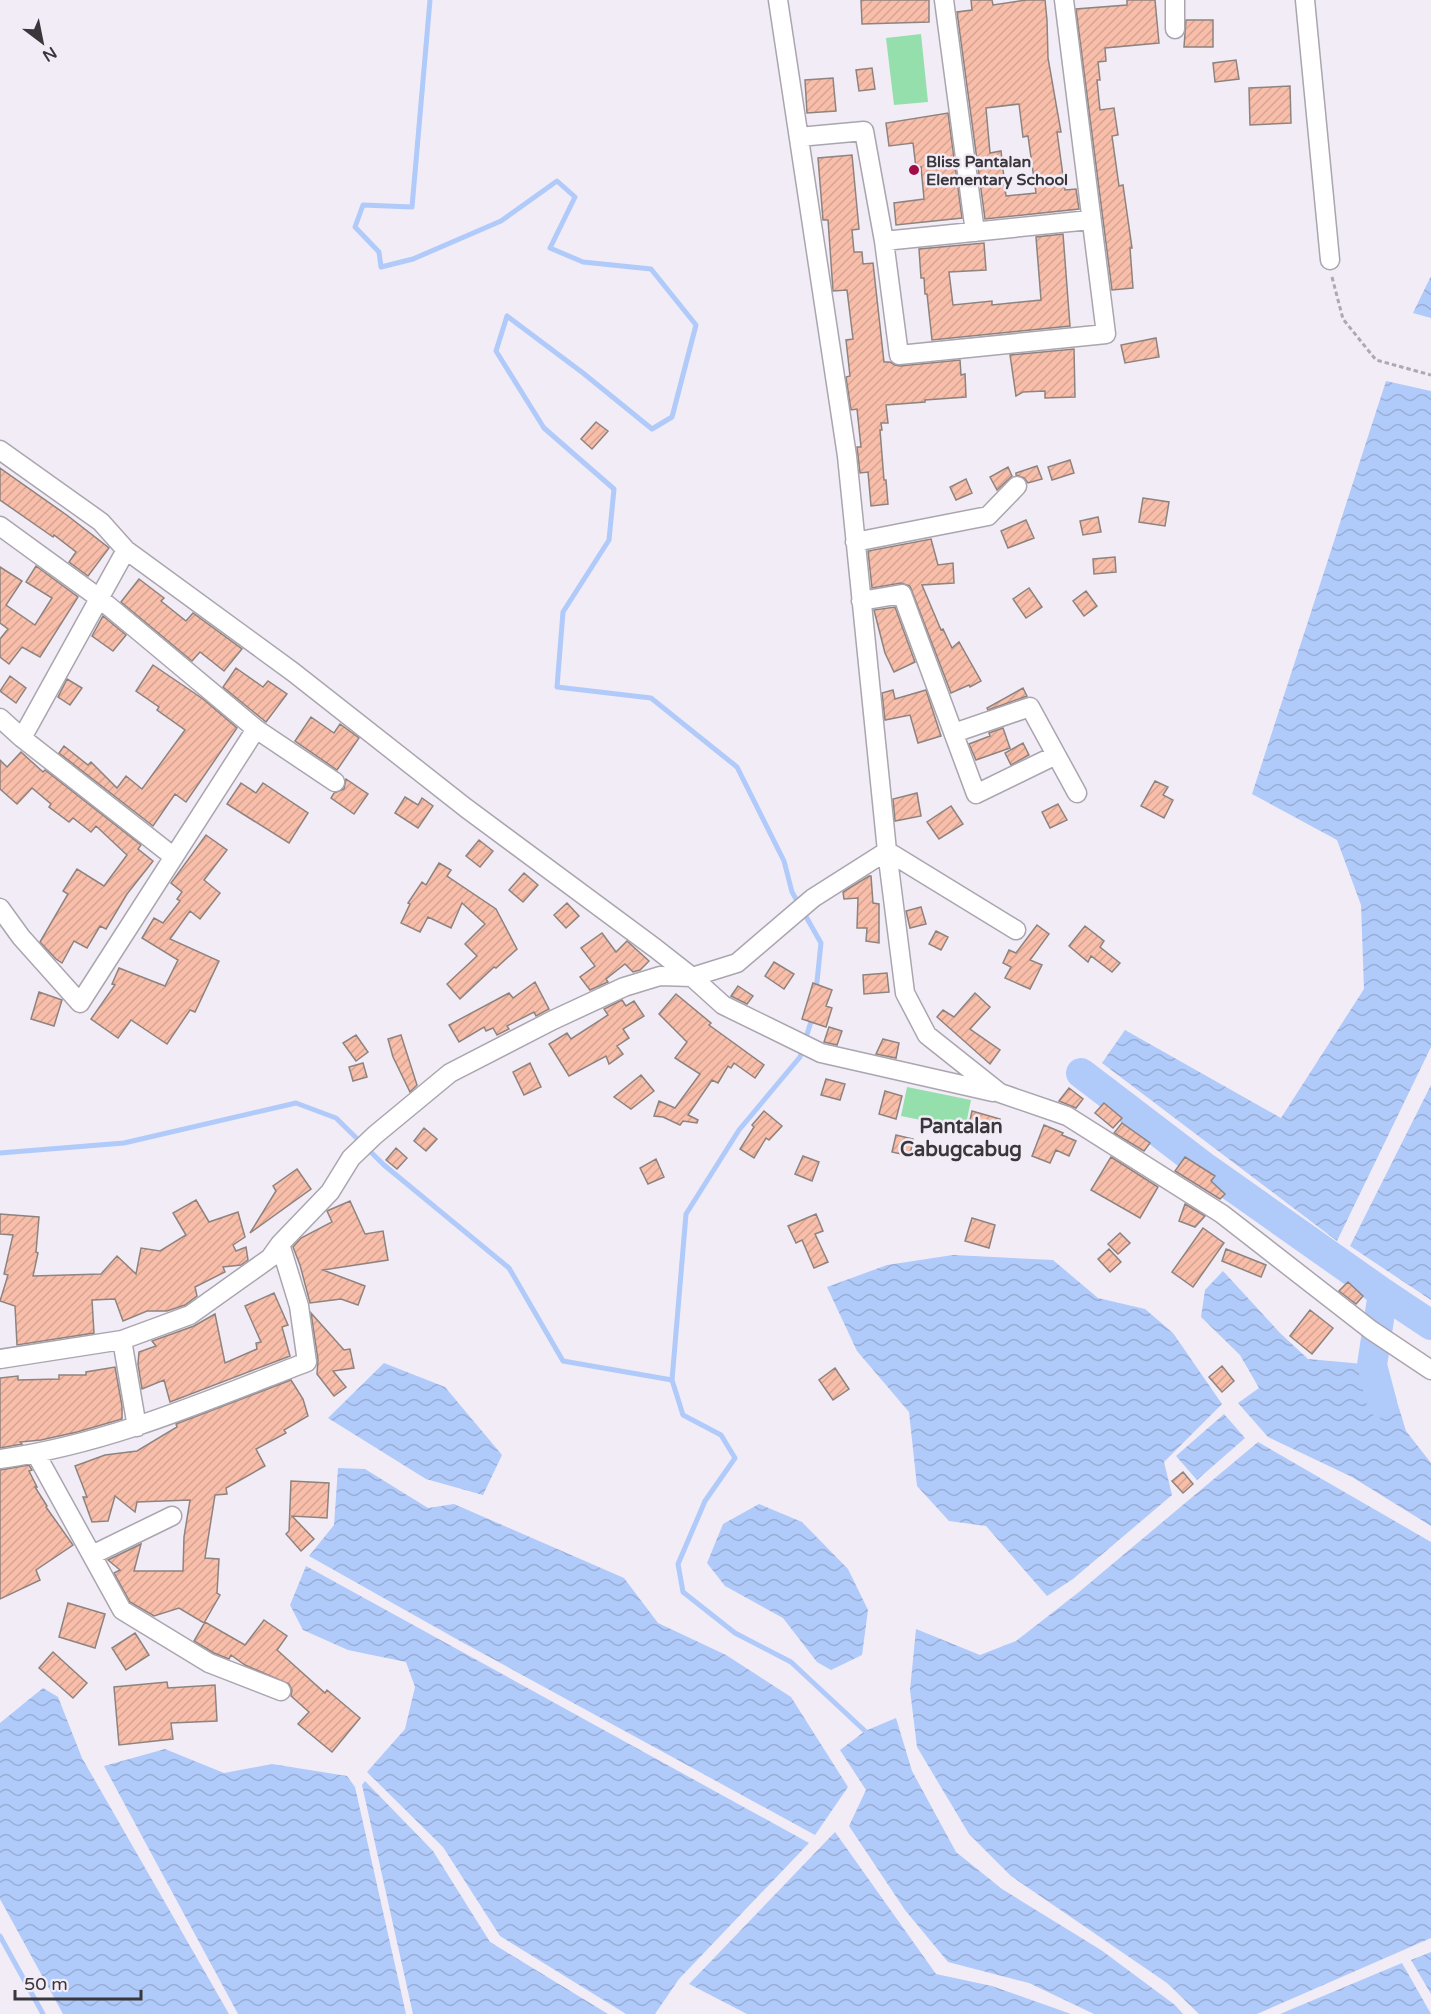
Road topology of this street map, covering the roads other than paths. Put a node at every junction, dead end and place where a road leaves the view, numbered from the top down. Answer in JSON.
{"nodes":[{"id":1,"x":778,"y":0,"type":"edge"},
{"id":2,"x":944,"y":0,"type":"edge"},
{"id":3,"x":1064,"y":0,"type":"edge"},
{"id":4,"x":1175,"y":0,"type":"edge"},
{"id":5,"x":1305,"y":0,"type":"edge"},
{"id":6,"x":1175,"y":29,"type":"dead end"},
{"id":7,"x":799,"y":137,"type":"junction"},
{"id":8,"x":1090,"y":220,"type":"junction"},
{"id":9,"x":975,"y":232,"type":"junction"},
{"id":10,"x":884,"y":242,"type":"junction"},
{"id":11,"x":1330,"y":260,"type":"road end"},
{"id":12,"x":0,"y":450,"type":"edge"},
{"id":13,"x":1017,"y":486,"type":"dead end"},
{"id":14,"x":0,"y":526,"type":"edge"},
{"id":15,"x":855,"y":542,"type":"junction"},
{"id":16,"x":126,"y":550,"type":"junction"},
{"id":17,"x":99,"y":598,"type":"junction"},
{"id":18,"x":861,"y":601,"type":"junction"},
{"id":19,"x":0,"y":718,"type":"edge"},
{"id":20,"x":256,"y":729,"type":"junction"},
{"id":21,"x":954,"y":734,"type":"junction"},
{"id":22,"x":22,"y":738,"type":"junction"},
{"id":23,"x":1056,"y":755,"type":"junction"},
{"id":24,"x":336,"y":782,"type":"dead end"},
{"id":25,"x":1077,"y":793,"type":"dead end"},
{"id":26,"x":887,"y":851,"type":"junction"},
{"id":27,"x":174,"y":857,"type":"junction"},
{"id":28,"x":0,"y":908,"type":"edge"},
{"id":29,"x":1016,"y":930,"type":"dead end"},
{"id":30,"x":692,"y":977,"type":"junction"},
{"id":31,"x":1000,"y":1093,"type":"junction"},
{"id":32,"x":280,"y":1244,"type":"junction"},
{"id":33,"x":122,"y":1340,"type":"junction"},
{"id":34,"x":0,"y":1359,"type":"edge"},
{"id":35,"x":1431,"y":1370,"type":"edge"},
{"id":36,"x":136,"y":1427,"type":"junction"},
{"id":37,"x":36,"y":1454,"type":"junction"},
{"id":38,"x":0,"y":1459,"type":"edge"},
{"id":39,"x":172,"y":1516,"type":"dead end"},
{"id":40,"x":92,"y":1555,"type":"junction"},
{"id":41,"x":281,"y":1691,"type":"dead end"}],
"edges":[{"from":1,"to":7,"type":"street"},
{"from":2,"to":9,"type":"street"},
{"from":3,"to":8,"type":"street"},
{"from":4,"to":6,"type":"street"},
{"from":5,"to":11,"type":"street"},
{"from":7,"to":10,"type":"street"},
{"from":7,"to":15,"type":"street"},
{"from":8,"to":9,"type":"street"},
{"from":8,"to":10,"type":"street"},
{"from":9,"to":10,"type":"street"},
{"from":12,"to":16,"type":"street"},
{"from":13,"to":15,"type":"street"},
{"from":14,"to":17,"type":"street"},
{"from":15,"to":18,"type":"street"},
{"from":16,"to":17,"type":"street"},
{"from":16,"to":30,"type":"street"},
{"from":17,"to":20,"type":"street"},
{"from":17,"to":22,"type":"street"},
{"from":18,"to":21,"type":"street"},
{"from":18,"to":26,"type":"street"},
{"from":19,"to":22,"type":"street"},
{"from":20,"to":24,"type":"street"},
{"from":20,"to":27,"type":"street"},
{"from":21,"to":23,"type":"street"},
{"from":21,"to":23,"type":"street"},
{"from":22,"to":27,"type":"street"},
{"from":23,"to":25,"type":"street"},
{"from":26,"to":29,"type":"street"},
{"from":26,"to":30,"type":"street"},
{"from":26,"to":31,"type":"street"},
{"from":27,"to":28,"type":"street"},
{"from":30,"to":31,"type":"street"},
{"from":30,"to":32,"type":"street"},
{"from":31,"to":35,"type":"street"},
{"from":32,"to":33,"type":"street"},
{"from":32,"to":36,"type":"street"},
{"from":33,"to":34,"type":"street"},
{"from":33,"to":36,"type":"street"},
{"from":36,"to":37,"type":"street"},
{"from":37,"to":38,"type":"street"},
{"from":37,"to":40,"type":"street"},
{"from":39,"to":40,"type":"street"},
{"from":40,"to":41,"type":"street"}]}
